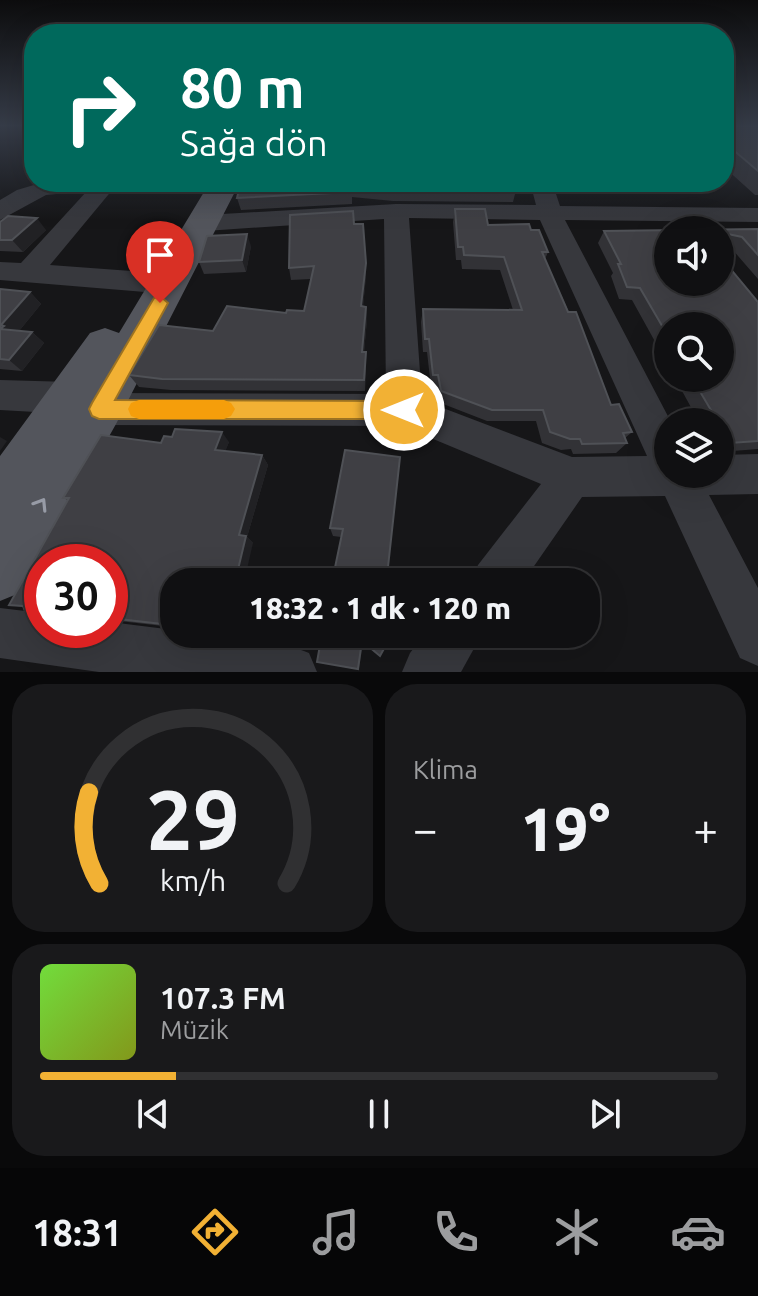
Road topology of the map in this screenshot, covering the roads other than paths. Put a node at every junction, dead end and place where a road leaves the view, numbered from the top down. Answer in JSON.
{"nodes":[{"id":1,"x":28,"y":192,"type":"edge"},
{"id":2,"x":98,"y":192,"type":"edge"},
{"id":3,"x":544,"y":192,"type":"edge"},
{"id":4,"x":203,"y":202,"type":"edge"},
{"id":5,"x":396,"y":211,"type":"junction"},
{"id":6,"x":0,"y":213,"type":"edge"},
{"id":7,"x":550,"y":214,"type":"junction"},
{"id":8,"x":758,"y":215,"type":"edge"},
{"id":9,"x":734,"y":218,"type":"edge"},
{"id":10,"x":654,"y":220,"type":"edge"},
{"id":11,"x":0,"y":271,"type":"edge"},
{"id":12,"x":28,"y":273,"type":"junction"},
{"id":13,"x":145,"y":282,"type":"junction"},
{"id":14,"x":0,"y":395,"type":"edge"},
{"id":15,"x":85,"y":404,"type":"junction"},
{"id":16,"x":404,"y":410,"type":"junction"},
{"id":17,"x":654,"y":428,"type":"edge"},
{"id":18,"x":734,"y":474,"type":"edge"},
{"id":19,"x":758,"y":474,"type":"edge"},
{"id":20,"x":654,"y":475,"type":"edge"},
{"id":21,"x":572,"y":477,"type":"junction"},
{"id":22,"x":683,"y":488,"type":"edge"},
{"id":23,"x":0,"y":503,"type":"edge"},
{"id":24,"x":505,"y":568,"type":"edge"},
{"id":25,"x":0,"y":570,"type":"edge"},
{"id":26,"x":0,"y":633,"type":"edge"},
{"id":27,"x":758,"y":640,"type":"edge"},
{"id":28,"x":447,"y":648,"type":"edge"},
{"id":29,"x":290,"y":672,"type":"edge"},
{"id":30,"x":429,"y":672,"type":"edge"}],
"edges":[{"from":1,"to":6,"type":"street"},
{"from":2,"to":12,"type":"street"},
{"from":3,"to":7,"type":"street"},
{"from":4,"to":5,"type":"street"},
{"from":4,"to":13,"type":"main road"},
{"from":4,"to":15,"type":"main road"},
{"from":5,"to":7,"type":"street"},
{"from":5,"to":16,"type":"street"},
{"from":7,"to":10,"type":"street"},
{"from":7,"to":17,"type":"street"},
{"from":8,"to":9,"type":"street"},
{"from":11,"to":12,"type":"street"},
{"from":12,"to":13,"type":"street"},
{"from":13,"to":15,"type":"main road"},
{"from":14,"to":15,"type":"street"},
{"from":15,"to":16,"type":"street"},
{"from":15,"to":23,"type":"main road"},
{"from":25,"to":15,"type":"main road","one_way":true},
{"from":16,"to":21,"type":"street"},
{"from":18,"to":19,"type":"street"},
{"from":20,"to":21,"type":"street"},
{"from":21,"to":24,"type":"street"},
{"from":22,"to":27,"type":"street"},
{"from":26,"to":29,"type":"street"},
{"from":28,"to":30,"type":"street"}]}
